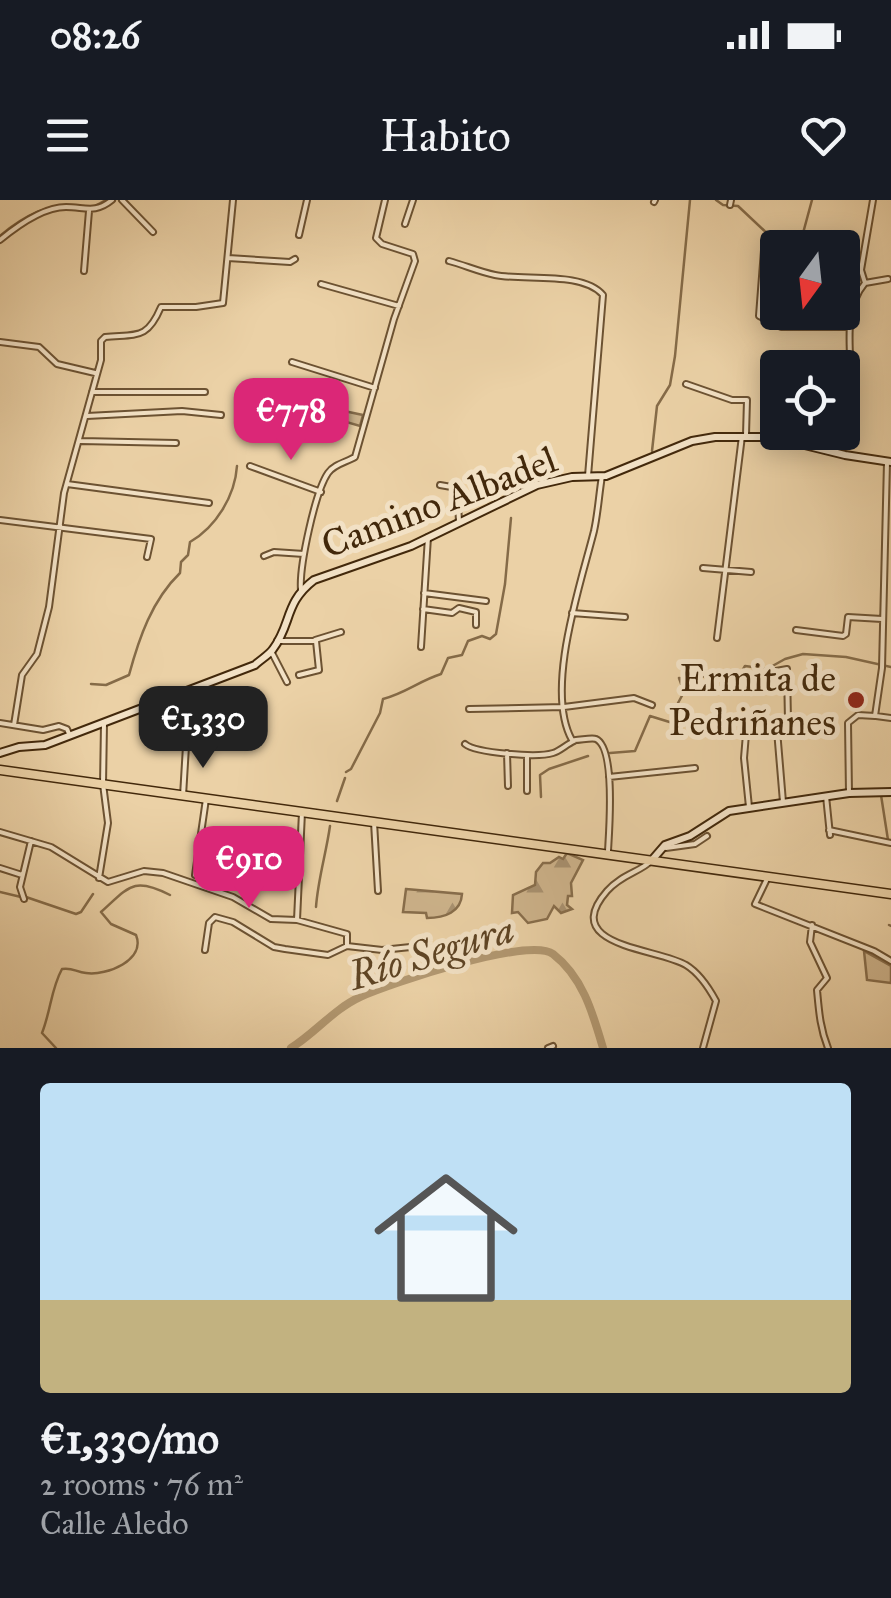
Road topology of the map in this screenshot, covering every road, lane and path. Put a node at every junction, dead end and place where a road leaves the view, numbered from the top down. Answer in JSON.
{"nodes":[{"id":1,"x":112,"y":200,"type":"edge"},
{"id":2,"x":122,"y":200,"type":"edge"},
{"id":3,"x":233,"y":200,"type":"edge"},
{"id":4,"x":307,"y":200,"type":"edge"},
{"id":5,"x":386,"y":200,"type":"edge"},
{"id":6,"x":413,"y":200,"type":"edge"},
{"id":7,"x":873,"y":200,"type":"edge"},
{"id":8,"x":89,"y":211,"type":"junction"},
{"id":9,"x":404,"y":224,"type":"dead end"},
{"id":10,"x":154,"y":232,"type":"dead end"},
{"id":11,"x":299,"y":235,"type":"dead end"},
{"id":12,"x":0,"y":240,"type":"edge"},
{"id":13,"x":228,"y":258,"type":"junction"},
{"id":14,"x":295,"y":259,"type":"dead end"},
{"id":15,"x":449,"y":260,"type":"dead end"},
{"id":16,"x":84,"y":271,"type":"dead end"},
{"id":17,"x":891,"y":272,"type":"edge"},
{"id":18,"x":890,"y":280,"type":"edge"},
{"id":19,"x":864,"y":283,"type":"junction"},
{"id":20,"x":321,"y":284,"type":"dead end"},
{"id":21,"x":860,"y":288,"type":"edge"},
{"id":22,"x":399,"y":306,"type":"junction"},
{"id":23,"x":0,"y":342,"type":"edge"},
{"id":24,"x":292,"y":362,"type":"dead end"},
{"id":25,"x":95,"y":373,"type":"junction"},
{"id":26,"x":686,"y":384,"type":"dead end"},
{"id":27,"x":375,"y":388,"type":"junction"},
{"id":28,"x":92,"y":392,"type":"junction"},
{"id":29,"x":205,"y":392,"type":"dead end"},
{"id":30,"x":87,"y":416,"type":"junction"},
{"id":31,"x":221,"y":416,"type":"dead end"},
{"id":32,"x":744,"y":435,"type":"junction"},
{"id":33,"x":760,"y":435,"type":"edge"},
{"id":34,"x":80,"y":441,"type":"junction"},
{"id":35,"x":176,"y":442,"type":"dead end"},
{"id":36,"x":829,"y":450,"type":"edge"},
{"id":37,"x":889,"y":462,"type":"edge"},
{"id":38,"x":250,"y":466,"type":"dead end"},
{"id":39,"x":588,"y":476,"type":"junction"},
{"id":40,"x":602,"y":476,"type":"junction"},
{"id":41,"x":67,"y":484,"type":"junction"},
{"id":42,"x":440,"y":485,"type":"dead end"},
{"id":43,"x":321,"y":492,"type":"junction"},
{"id":44,"x":209,"y":503,"type":"dead end"},
{"id":45,"x":0,"y":520,"type":"edge"},
{"id":46,"x":459,"y":521,"type":"junction"},
{"id":47,"x":60,"y":529,"type":"junction"},
{"id":48,"x":428,"y":537,"type":"junction"},
{"id":49,"x":304,"y":554,"type":"junction"},
{"id":50,"x":264,"y":556,"type":"dead end"},
{"id":51,"x":147,"y":557,"type":"dead end"},
{"id":52,"x":703,"y":568,"type":"dead end"},
{"id":53,"x":727,"y":571,"type":"junction"},
{"id":54,"x":752,"y":572,"type":"dead end"},
{"id":55,"x":301,"y":590,"type":"junction"},
{"id":56,"x":424,"y":593,"type":"junction"},
{"id":57,"x":883,"y":599,"type":"junction"},
{"id":58,"x":891,"y":600,"type":"edge"},
{"id":59,"x":486,"y":601,"type":"dead end"},
{"id":60,"x":423,"y":609,"type":"junction"},
{"id":61,"x":572,"y":614,"type":"junction"},
{"id":62,"x":625,"y":617,"type":"dead end"},
{"id":63,"x":882,"y":619,"type":"junction"},
{"id":64,"x":476,"y":625,"type":"dead end"},
{"id":65,"x":796,"y":630,"type":"dead end"},
{"id":66,"x":341,"y":632,"type":"dead end"},
{"id":67,"x":717,"y":638,"type":"dead end"},
{"id":68,"x":315,"y":640,"type":"junction"},
{"id":69,"x":277,"y":641,"type":"junction"},
{"id":70,"x":421,"y":646,"type":"dead end"},
{"id":71,"x":271,"y":651,"type":"junction"},
{"id":72,"x":766,"y":674,"type":"dead end"},
{"id":73,"x":299,"y":675,"type":"dead end"},
{"id":74,"x":287,"y":682,"type":"dead end"},
{"id":75,"x":172,"y":698,"type":"junction"},
{"id":76,"x":652,"y":704,"type":"dead end"},
{"id":77,"x":564,"y":707,"type":"junction"},
{"id":78,"x":469,"y":709,"type":"dead end"},
{"id":79,"x":875,"y":716,"type":"junction"},
{"id":80,"x":891,"y":718,"type":"edge"},
{"id":81,"x":0,"y":723,"type":"edge"},
{"id":82,"x":104,"y":724,"type":"junction"},
{"id":83,"x":14,"y":726,"type":"junction"},
{"id":84,"x":777,"y":730,"type":"junction"},
{"id":85,"x":768,"y":731,"type":"dead end"},
{"id":86,"x":751,"y":734,"type":"dead end"},
{"id":87,"x":70,"y":736,"type":"junction"},
{"id":88,"x":574,"y":741,"type":"junction"},
{"id":89,"x":466,"y":744,"type":"dead end"},
{"id":90,"x":507,"y":752,"type":"junction"},
{"id":91,"x":0,"y":753,"type":"edge"},
{"id":92,"x":527,"y":754,"type":"junction"},
{"id":93,"x":695,"y":768,"type":"dead end"},
{"id":94,"x":0,"y":771,"type":"edge"},
{"id":95,"x":610,"y":777,"type":"junction"},
{"id":96,"x":103,"y":784,"type":"junction"},
{"id":97,"x":508,"y":786,"type":"dead end"},
{"id":98,"x":528,"y":791,"type":"dead end"},
{"id":99,"x":891,"y":792,"type":"edge"},
{"id":100,"x":849,"y":793,"type":"junction"},
{"id":101,"x":184,"y":796,"type":"junction"},
{"id":102,"x":826,"y":796,"type":"junction"},
{"id":103,"x":206,"y":799,"type":"junction"},
{"id":104,"x":783,"y":802,"type":"junction"},
{"id":105,"x":749,"y":807,"type":"junction"},
{"id":106,"x":302,"y":812,"type":"junction"},
{"id":107,"x":374,"y":822,"type":"junction"},
{"id":108,"x":0,"y":832,"type":"edge"},
{"id":109,"x":707,"y":836,"type":"dead end"},
{"id":110,"x":32,"y":840,"type":"junction"},
{"id":111,"x":690,"y":840,"type":"junction"},
{"id":112,"x":891,"y":842,"type":"edge"},
{"id":113,"x":661,"y":849,"type":"junction"},
{"id":114,"x":612,"y":855,"type":"junction"},
{"id":115,"x":627,"y":861,"type":"junction"},
{"id":116,"x":644,"y":862,"type":"junction"},
{"id":117,"x":666,"y":862,"type":"junction"},
{"id":118,"x":0,"y":868,"type":"edge"},
{"id":119,"x":628,"y":873,"type":"junction"},
{"id":120,"x":22,"y":874,"type":"junction"},
{"id":121,"x":195,"y":874,"type":"dead end"},
{"id":122,"x":768,"y":876,"type":"junction"},
{"id":123,"x":99,"y":878,"type":"junction"},
{"id":124,"x":378,"y":891,"type":"dead end"},
{"id":125,"x":891,"y":894,"type":"edge"},
{"id":126,"x":24,"y":900,"type":"dead end"},
{"id":127,"x":297,"y":920,"type":"junction"},
{"id":128,"x":812,"y":925,"type":"junction"},
{"id":129,"x":346,"y":946,"type":"junction"},
{"id":130,"x":420,"y":946,"type":"dead end"},
{"id":131,"x":205,"y":950,"type":"dead end"},
{"id":132,"x":891,"y":961,"type":"edge"},
{"id":133,"x":703,"y":1048,"type":"edge"},
{"id":134,"x":828,"y":1048,"type":"edge"}],
"edges":[{"from":1,"to":8,"type":"street"},
{"from":2,"to":10,"type":"street"},
{"from":3,"to":13,"type":"street"},
{"from":4,"to":11,"type":"street"},
{"from":5,"to":22,"type":"street"},
{"from":6,"to":9,"type":"street"},
{"from":7,"to":19,"type":"street"},
{"from":8,"to":12,"type":"street"},
{"from":8,"to":16,"type":"street"},
{"from":13,"to":14,"type":"street"},
{"from":13,"to":25,"type":"street"},
{"from":15,"to":39,"type":"street"},
{"from":17,"to":18,"type":"street"},
{"from":18,"to":19,"type":"street"},
{"from":19,"to":21,"type":"street"},
{"from":20,"to":22,"type":"street"},
{"from":22,"to":27,"type":"street"},
{"from":23,"to":25,"type":"street"},
{"from":24,"to":27,"type":"street"},
{"from":25,"to":28,"type":"street"},
{"from":26,"to":32,"type":"street"},
{"from":27,"to":43,"type":"street"},
{"from":28,"to":29,"type":"street"},
{"from":28,"to":30,"type":"street"},
{"from":30,"to":31,"type":"street"},
{"from":30,"to":34,"type":"street"},
{"from":32,"to":33,"type":"main road","name":"Camino Albadel"},
{"from":32,"to":40,"type":"main road","name":"Camino Albadel"},
{"from":32,"to":53,"type":"street"},
{"from":34,"to":35,"type":"street"},
{"from":34,"to":41,"type":"street"},
{"from":36,"to":37,"type":"main road","name":"Camino Albadel"},
{"from":37,"to":57,"type":"street"},
{"from":38,"to":43,"type":"street"},
{"from":39,"to":40,"type":"main road","name":"Camino Albadel"},
{"from":39,"to":46,"type":"main road","name":"Camino Albadel"},
{"from":40,"to":61,"type":"street"},
{"from":41,"to":44,"type":"street"},
{"from":41,"to":47,"type":"street"},
{"from":42,"to":46,"type":"street"},
{"from":43,"to":49,"type":"street"},
{"from":45,"to":47,"type":"street"},
{"from":46,"to":48,"type":"main road","name":"Camino Albadel"},
{"from":47,"to":51,"type":"street"},
{"from":47,"to":83,"type":"street"},
{"from":48,"to":55,"type":"main road","name":"Camino Albadel"},
{"from":48,"to":56,"type":"street"},
{"from":49,"to":50,"type":"street"},
{"from":49,"to":55,"type":"street"},
{"from":52,"to":53,"type":"street"},
{"from":53,"to":54,"type":"street"},
{"from":53,"to":67,"type":"street"},
{"from":55,"to":69,"type":"main road","name":"Camino Albadel"},
{"from":56,"to":59,"type":"street"},
{"from":56,"to":60,"type":"street"},
{"from":57,"to":58,"type":"street"},
{"from":57,"to":63,"type":"street"},
{"from":60,"to":64,"type":"street"},
{"from":60,"to":70,"type":"street"},
{"from":61,"to":62,"type":"street"},
{"from":61,"to":77,"type":"street"},
{"from":63,"to":65,"type":"street"},
{"from":63,"to":79,"type":"street"},
{"from":66,"to":68,"type":"street"},
{"from":68,"to":69,"type":"street"},
{"from":68,"to":73,"type":"street"},
{"from":69,"to":71,"type":"main road","name":"Camino Albadel"},
{"from":71,"to":74,"type":"street"},
{"from":71,"to":75,"type":"main road","name":"Camino Albadel"},
{"from":72,"to":84,"type":"street"},
{"from":75,"to":82,"type":"main road","name":"Camino Albadel"},
{"from":75,"to":101,"type":"street"},
{"from":76,"to":77,"type":"street"},
{"from":77,"to":78,"type":"street"},
{"from":77,"to":88,"type":"street"},
{"from":79,"to":80,"type":"street"},
{"from":79,"to":100,"type":"street"},
{"from":81,"to":83,"type":"street"},
{"from":82,"to":87,"type":"main road","name":"Camino Albadel"},
{"from":82,"to":96,"type":"street"},
{"from":83,"to":87,"type":"street"},
{"from":84,"to":85,"type":"street"},
{"from":84,"to":104,"type":"street"},
{"from":86,"to":105,"type":"street"},
{"from":87,"to":91,"type":"main road","name":"Camino Albadel"},
{"from":88,"to":92,"type":"street"},
{"from":88,"to":95,"type":"street"},
{"from":89,"to":90,"type":"street"},
{"from":90,"to":92,"type":"street"},
{"from":90,"to":97,"type":"street"},
{"from":92,"to":98,"type":"street"},
{"from":93,"to":95,"type":"street"},
{"from":94,"to":96,"type":"main road"},
{"from":95,"to":114,"type":"street"},
{"from":96,"to":101,"type":"main road"},
{"from":96,"to":123,"type":"street"},
{"from":99,"to":100,"type":"main road"},
{"from":100,"to":102,"type":"main road"},
{"from":101,"to":103,"type":"main road"},
{"from":102,"to":104,"type":"main road"},
{"from":102,"to":112,"type":"street"},
{"from":103,"to":106,"type":"main road"},
{"from":103,"to":121,"type":"street"},
{"from":104,"to":105,"type":"main road"},
{"from":105,"to":111,"type":"main road"},
{"from":106,"to":107,"type":"main road"},
{"from":106,"to":127,"type":"street"},
{"from":107,"to":114,"type":"main road"},
{"from":107,"to":124,"type":"street"},
{"from":108,"to":110,"type":"street"},
{"from":109,"to":111,"type":"street"},
{"from":110,"to":120,"type":"street"},
{"from":110,"to":123,"type":"street"},
{"from":111,"to":113,"type":"main road"},
{"from":113,"to":116,"type":"main road"},
{"from":113,"to":117,"type":"main road"},
{"from":114,"to":115,"type":"street"},
{"from":114,"to":116,"type":"main road"},
{"from":115,"to":116,"type":"street"},
{"from":115,"to":119,"type":"street"},
{"from":116,"to":117,"type":"main road"},
{"from":116,"to":119,"type":"street"},
{"from":117,"to":122,"type":"main road"},
{"from":118,"to":120,"type":"street"},
{"from":119,"to":133,"type":"street"},
{"from":120,"to":126,"type":"street"},
{"from":122,"to":125,"type":"main road"},
{"from":122,"to":128,"type":"street"},
{"from":123,"to":127,"type":"street"},
{"from":127,"to":129,"type":"street"},
{"from":128,"to":132,"type":"street"},
{"from":128,"to":134,"type":"street"},
{"from":129,"to":130,"type":"street"},
{"from":129,"to":131,"type":"street"}]}
